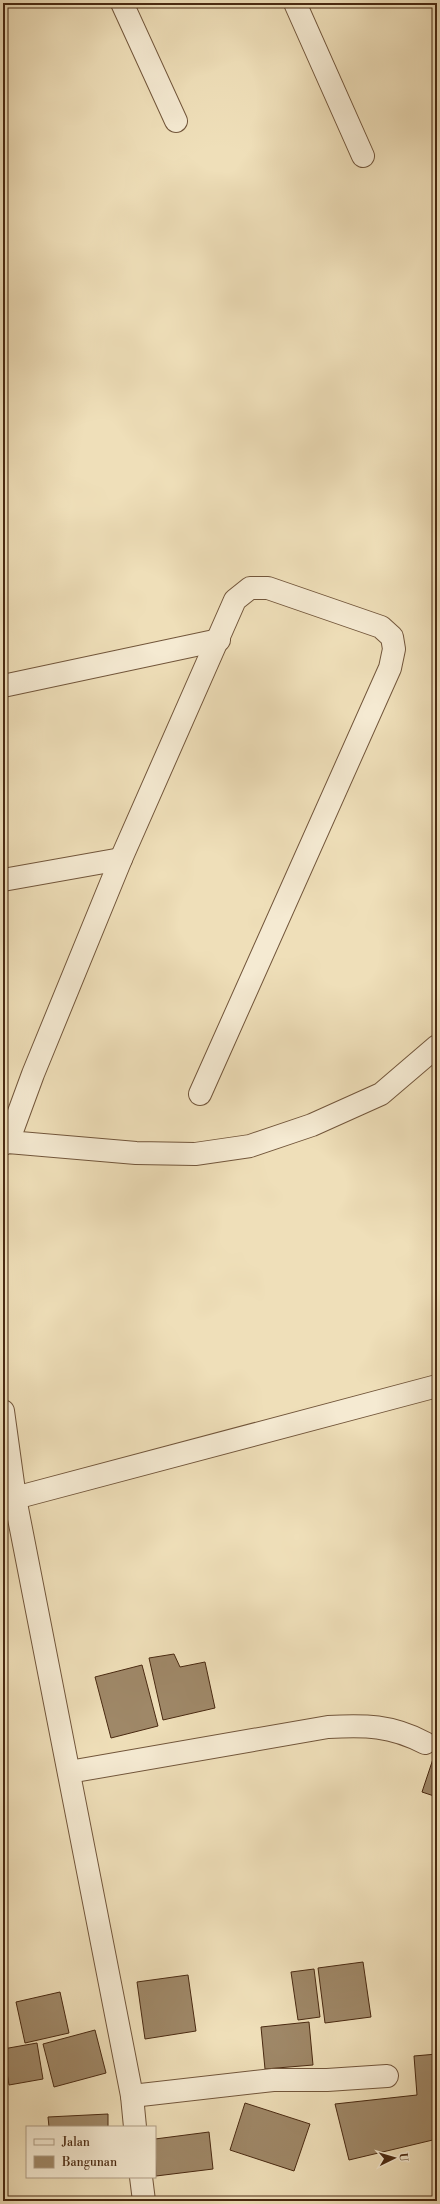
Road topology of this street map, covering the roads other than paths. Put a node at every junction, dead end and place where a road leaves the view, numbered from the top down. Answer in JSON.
{"nodes":[{"id":1,"x":122,"y":3,"type":"edge"},
{"id":2,"x":295,"y":3,"type":"edge"},
{"id":3,"x":176,"y":121,"type":"dead end"},
{"id":4,"x":362,"y":156,"type":"dead end"},
{"id":5,"x":219,"y":640,"type":"junction"},
{"id":6,"x":3,"y":686,"type":"edge"},
{"id":7,"x":120,"y":858,"type":"junction"},
{"id":8,"x":3,"y":880,"type":"edge"},
{"id":9,"x":437,"y":1046,"type":"edge"},
{"id":10,"x":200,"y":1094,"type":"dead end"},
{"id":11,"x":5,"y":1143,"type":"edge"},
{"id":12,"x":437,"y":1386,"type":"edge"},
{"id":13,"x":3,"y":1411,"type":"edge"},
{"id":14,"x":14,"y":1498,"type":"junction"},
{"id":15,"x":424,"y":1743,"type":"dead end"},
{"id":16,"x":69,"y":1772,"type":"junction"},
{"id":17,"x":387,"y":2076,"type":"dead end"},
{"id":18,"x":132,"y":2096,"type":"junction"},
{"id":19,"x":135,"y":2126,"type":"edge"},
{"id":20,"x":141,"y":2178,"type":"edge"},
{"id":21,"x":144,"y":2201,"type":"edge"}],
"edges":[{"from":1,"to":3,"type":"street"},
{"from":2,"to":4,"type":"street"},
{"from":5,"to":6,"type":"street"},
{"from":5,"to":7,"type":"street"},
{"from":5,"to":10,"type":"street"},
{"from":7,"to":8,"type":"street"},
{"from":7,"to":11,"type":"street"},
{"from":9,"to":11,"type":"street"},
{"from":12,"to":14,"type":"street"},
{"from":13,"to":14,"type":"street"},
{"from":14,"to":16,"type":"street"},
{"from":15,"to":16,"type":"street"},
{"from":16,"to":18,"type":"street"},
{"from":17,"to":18,"type":"street"},
{"from":18,"to":19,"type":"street"},
{"from":20,"to":21,"type":"street"}]}
